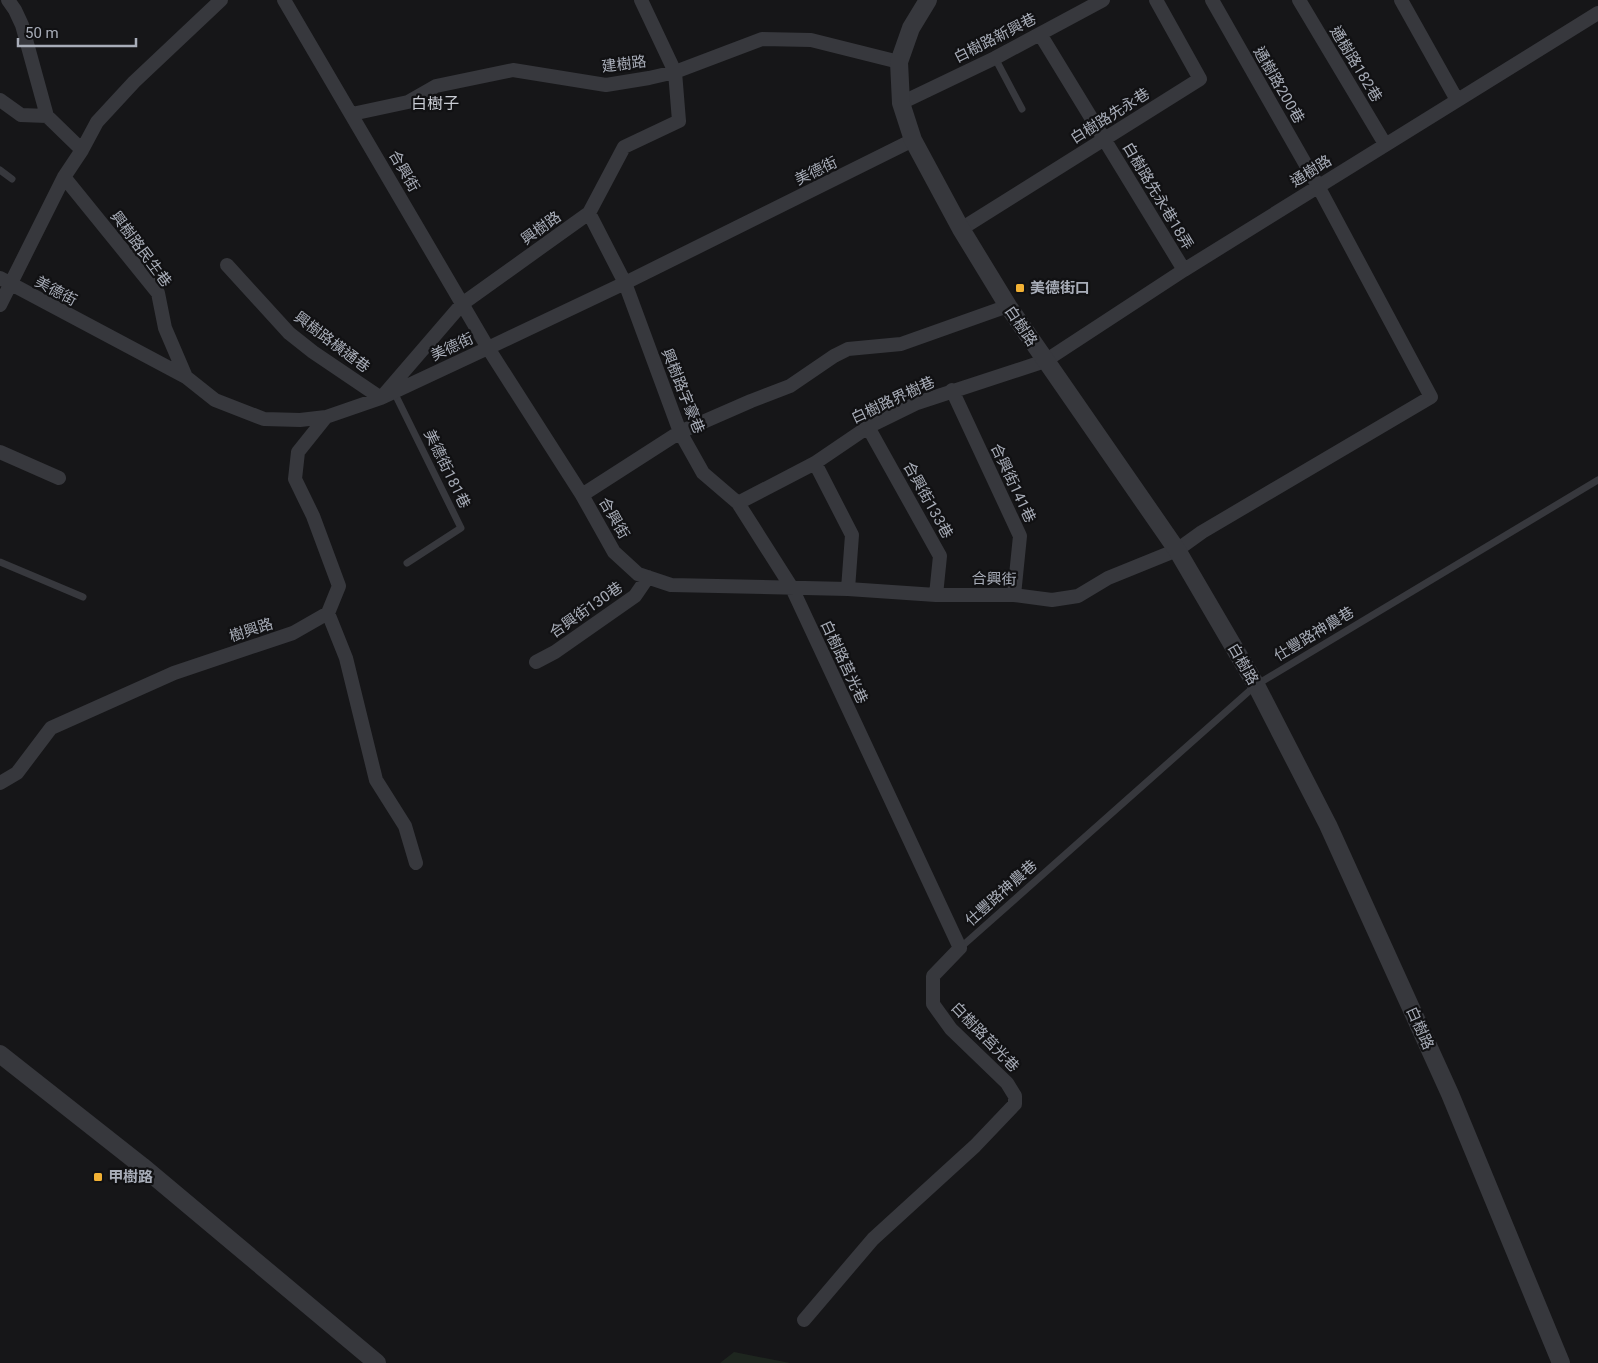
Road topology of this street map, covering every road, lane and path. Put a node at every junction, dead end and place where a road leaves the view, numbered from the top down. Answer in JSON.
{"nodes":[{"id":1,"x":8,"y":0,"type":"edge"},
{"id":2,"x":221,"y":0,"type":"edge"},
{"id":3,"x":284,"y":0,"type":"edge"},
{"id":4,"x":641,"y":0,"type":"edge"},
{"id":5,"x":928,"y":0,"type":"edge"},
{"id":6,"x":1103,"y":0,"type":"edge"},
{"id":7,"x":1156,"y":0,"type":"edge"},
{"id":8,"x":1212,"y":0,"type":"edge"},
{"id":9,"x":1299,"y":0,"type":"edge"},
{"id":10,"x":1401,"y":0,"type":"edge"},
{"id":11,"x":1598,"y":13,"type":"edge"},
{"id":12,"x":1040,"y":34,"type":"junction"},
{"id":13,"x":995,"y":58,"type":"junction"},
{"id":14,"x":900,"y":62,"type":"junction"},
{"id":15,"x":675,"y":72,"type":"junction"},
{"id":16,"x":0,"y":100,"type":"edge"},
{"id":17,"x":1457,"y":100,"type":"junction"},
{"id":18,"x":901,"y":103,"type":"junction"},
{"id":19,"x":1022,"y":109,"type":"dead end"},
{"id":20,"x":352,"y":114,"type":"junction"},
{"id":21,"x":47,"y":116,"type":"junction"},
{"id":22,"x":1104,"y":139,"type":"junction"},
{"id":23,"x":913,"y":140,"type":"junction"},
{"id":24,"x":1385,"y":144,"type":"junction"},
{"id":25,"x":82,"y":150,"type":"junction"},
{"id":26,"x":0,"y":170,"type":"edge"},
{"id":27,"x":64,"y":176,"type":"junction"},
{"id":28,"x":12,"y":178,"type":"dead end"},
{"id":29,"x":1318,"y":186,"type":"junction"},
{"id":30,"x":589,"y":213,"type":"junction"},
{"id":31,"x":961,"y":229,"type":"junction"},
{"id":32,"x":227,"y":265,"type":"dead end"},
{"id":33,"x":1184,"y":270,"type":"junction"},
{"id":34,"x":5,"y":282,"type":"edge"},
{"id":35,"x":625,"y":283,"type":"junction"},
{"id":36,"x":462,"y":304,"type":"junction"},
{"id":37,"x":0,"y":305,"type":"edge"},
{"id":38,"x":1008,"y":306,"type":"junction"},
{"id":39,"x":488,"y":348,"type":"junction"},
{"id":40,"x":1045,"y":361,"type":"junction"},
{"id":41,"x":186,"y":377,"type":"junction"},
{"id":42,"x":952,"y":390,"type":"junction"},
{"id":43,"x":394,"y":392,"type":"junction"},
{"id":44,"x":381,"y":398,"type":"junction"},
{"id":45,"x":326,"y":417,"type":"junction"},
{"id":46,"x":868,"y":427,"type":"junction"},
{"id":47,"x":680,"y":432,"type":"junction"},
{"id":48,"x":0,"y":452,"type":"edge"},
{"id":49,"x":815,"y":463,"type":"junction"},
{"id":50,"x":59,"y":478,"type":"dead end"},
{"id":51,"x":1598,"y":480,"type":"edge"},
{"id":52,"x":582,"y":495,"type":"junction"},
{"id":53,"x":738,"y":503,"type":"junction"},
{"id":54,"x":1176,"y":550,"type":"junction"},
{"id":55,"x":0,"y":562,"type":"edge"},
{"id":56,"x":408,"y":563,"type":"dead end"},
{"id":57,"x":648,"y":577,"type":"junction"},
{"id":58,"x":792,"y":588,"type":"junction"},
{"id":59,"x":848,"y":589,"type":"junction"},
{"id":60,"x":936,"y":595,"type":"junction"},
{"id":61,"x":1014,"y":595,"type":"junction"},
{"id":62,"x":83,"y":597,"type":"dead end"},
{"id":63,"x":328,"y":613,"type":"junction"},
{"id":64,"x":536,"y":662,"type":"dead end"},
{"id":65,"x":1256,"y":685,"type":"junction"},
{"id":66,"x":0,"y":783,"type":"edge"},
{"id":67,"x":416,"y":863,"type":"dead end"},
{"id":68,"x":960,"y":948,"type":"junction"},
{"id":69,"x":0,"y":1054,"type":"edge"},
{"id":70,"x":804,"y":1320,"type":"dead end"},
{"id":71,"x":377,"y":1363,"type":"edge"},
{"id":72,"x":1561,"y":1363,"type":"edge"}],
"edges":[{"from":1,"to":21,"type":"street"},
{"from":2,"to":25,"type":"street"},
{"from":3,"to":20,"type":"street","name":"合興街"},
{"from":4,"to":15,"type":"street"},
{"from":5,"to":14,"type":"street","name":"白樹路"},
{"from":6,"to":12,"type":"street","name":"白樹路新興巷"},
{"from":7,"to":22,"type":"street","name":"白樹路先永巷"},
{"from":8,"to":29,"type":"street","name":"通樹路200巷"},
{"from":9,"to":24,"type":"street","name":"通樹路182巷"},
{"from":10,"to":17,"type":"street"},
{"from":11,"to":17,"type":"street","name":"通樹路"},
{"from":12,"to":13,"type":"street","name":"白樹路新興巷"},
{"from":12,"to":22,"type":"street","name":"白樹路先永巷18弄"},
{"from":13,"to":18,"type":"street","name":"白樹路新興巷"},
{"from":13,"to":19,"type":"lane"},
{"from":14,"to":15,"type":"street","name":"建樹路"},
{"from":14,"to":18,"type":"street","name":"白樹路"},
{"from":15,"to":20,"type":"street","name":"建樹路"},
{"from":15,"to":30,"type":"street","name":"興樹路"},
{"from":16,"to":21,"type":"street"},
{"from":17,"to":24,"type":"street","name":"通樹路"},
{"from":18,"to":23,"type":"street","name":"白樹路"},
{"from":20,"to":36,"type":"street","name":"合興街"},
{"from":21,"to":25,"type":"street"},
{"from":22,"to":31,"type":"street","name":"白樹路先永巷"},
{"from":22,"to":33,"type":"street","name":"白樹路先永巷18弄"},
{"from":23,"to":31,"type":"street","name":"白樹路"},
{"from":23,"to":35,"type":"street","name":"美德街"},
{"from":24,"to":29,"type":"street","name":"通樹路"},
{"from":25,"to":27,"type":"street"},
{"from":26,"to":28,"type":"lane"},
{"from":27,"to":34,"type":"street"},
{"from":27,"to":41,"type":"street","name":"興樹路民生巷"},
{"from":29,"to":33,"type":"street","name":"通樹路"},
{"from":29,"to":54,"type":"street","name":"通樹路200巷"},
{"from":30,"to":35,"type":"street","name":"興樹路字豪巷"},
{"from":30,"to":36,"type":"street","name":"興樹路"},
{"from":31,"to":38,"type":"street","name":"白樹路"},
{"from":32,"to":44,"type":"street","name":"興樹路橫通巷"},
{"from":33,"to":40,"type":"street","name":"通樹路"},
{"from":34,"to":37,"type":"street"},
{"from":34,"to":41,"type":"street","name":"美德街"},
{"from":35,"to":39,"type":"street","name":"美德街"},
{"from":35,"to":47,"type":"street","name":"興樹路字豪巷"},
{"from":36,"to":39,"type":"street","name":"合興街"},
{"from":36,"to":44,"type":"street","name":"興樹路"},
{"from":38,"to":40,"type":"street","name":"白樹路"},
{"from":38,"to":47,"type":"street"},
{"from":39,"to":43,"type":"street","name":"美德街"},
{"from":39,"to":52,"type":"street","name":"合興街"},
{"from":40,"to":42,"type":"street","name":"白樹路界樹巷"},
{"from":40,"to":54,"type":"street","name":"白樹路"},
{"from":41,"to":45,"type":"street","name":"美德街"},
{"from":42,"to":46,"type":"street","name":"白樹路界樹巷"},
{"from":42,"to":61,"type":"street","name":"合興街141巷"},
{"from":43,"to":44,"type":"street","name":"美德街"},
{"from":43,"to":56,"type":"lane","name":"美德街181巷"},
{"from":44,"to":45,"type":"street","name":"美德街"},
{"from":45,"to":63,"type":"street"},
{"from":46,"to":49,"type":"street","name":"白樹路界樹巷"},
{"from":46,"to":60,"type":"street","name":"合興街133巷"},
{"from":47,"to":52,"type":"street"},
{"from":47,"to":53,"type":"street","name":"興樹路字豪巷"},
{"from":48,"to":50,"type":"street"},
{"from":49,"to":53,"type":"street","name":"白樹路界樹巷"},
{"from":49,"to":59,"type":"street"},
{"from":51,"to":65,"type":"lane","name":"仕豐路神農巷"},
{"from":52,"to":57,"type":"street","name":"合興街"},
{"from":53,"to":58,"type":"street","name":"興樹路字豪巷"},
{"from":54,"to":61,"type":"street","name":"合興街"},
{"from":54,"to":65,"type":"street","name":"白樹路"},
{"from":55,"to":62,"type":"lane"},
{"from":57,"to":58,"type":"street","name":"合興街"},
{"from":57,"to":64,"type":"street","name":"合興街130巷"},
{"from":58,"to":59,"type":"street","name":"合興街"},
{"from":58,"to":68,"type":"street","name":"白樹路莒光巷"},
{"from":59,"to":60,"type":"street","name":"合興街"},
{"from":60,"to":61,"type":"street","name":"合興街"},
{"from":63,"to":66,"type":"street","name":"樹興路"},
{"from":63,"to":67,"type":"street"},
{"from":65,"to":68,"type":"lane","name":"仕豐路神農巷"},
{"from":65,"to":72,"type":"street","name":"白樹路"},
{"from":68,"to":70,"type":"street","name":"白樹路莒光巷"},
{"from":69,"to":71,"type":"street"}]}
